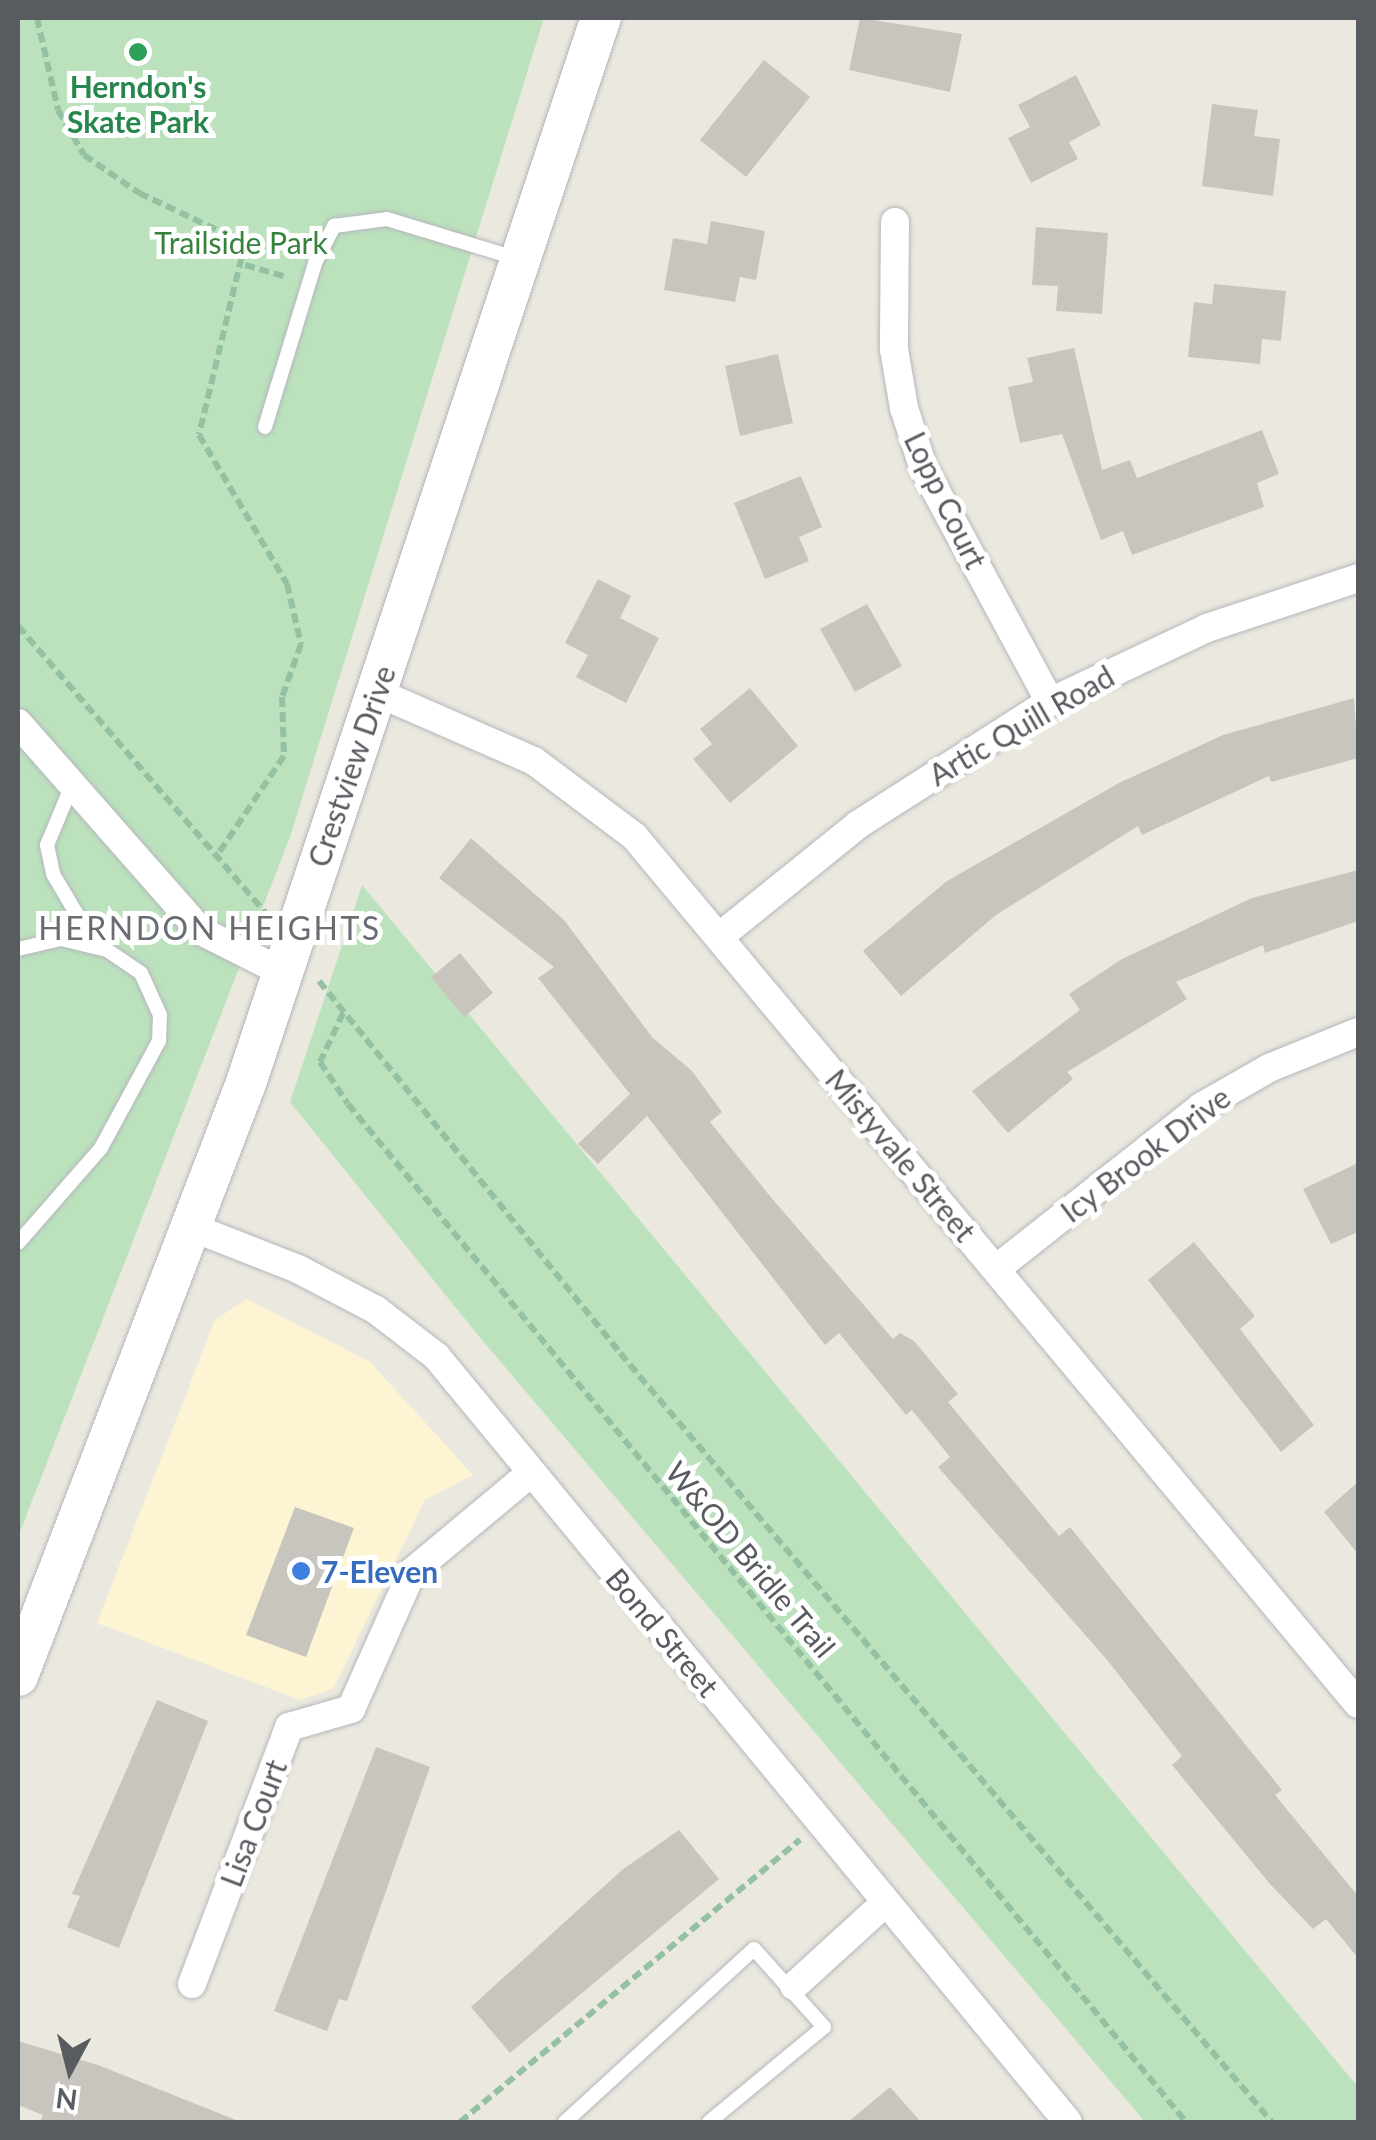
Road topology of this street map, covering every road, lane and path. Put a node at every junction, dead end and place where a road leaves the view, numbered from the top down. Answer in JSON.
{"nodes":[{"id":1,"x":37,"y":18,"type":"edge"},
{"id":2,"x":600,"y":18,"type":"edge"},
{"id":3,"x":896,"y":222,"type":"dead end"},
{"id":4,"x":520,"y":259,"type":"junction"},
{"id":5,"x":245,"y":264,"type":"junction"},
{"id":6,"x":308,"y":284,"type":"junction"},
{"id":7,"x":265,"y":427,"type":"dead end"},
{"id":8,"x":1358,"y":578,"type":"edge"},
{"id":9,"x":18,"y":626,"type":"edge"},
{"id":10,"x":376,"y":692,"type":"junction"},
{"id":11,"x":1050,"y":702,"type":"junction"},
{"id":12,"x":18,"y":723,"type":"edge"},
{"id":13,"x":72,"y":785,"type":"junction"},
{"id":14,"x":218,"y":854,"type":"junction"},
{"id":15,"x":719,"y":936,"type":"junction"},
{"id":16,"x":95,"y":944,"type":"junction"},
{"id":17,"x":18,"y":949,"type":"edge"},
{"id":18,"x":286,"y":958,"type":"junction"},
{"id":19,"x":343,"y":1013,"type":"junction"},
{"id":20,"x":1358,"y":1032,"type":"edge"},
{"id":21,"x":191,"y":1227,"type":"junction"},
{"id":22,"x":18,"y":1243,"type":"edge"},
{"id":23,"x":996,"y":1269,"type":"junction"},
{"id":24,"x":532,"y":1473,"type":"junction"},
{"id":25,"x":18,"y":1676,"type":"edge"},
{"id":26,"x":1356,"y":1695,"type":"edge"},
{"id":27,"x":820,"y":1823,"type":"junction"},
{"id":28,"x":885,"y":1903,"type":"junction"},
{"id":29,"x":192,"y":1984,"type":"dead end"},
{"id":30,"x":794,"y":1986,"type":"junction"},
{"id":31,"x":460,"y":2122,"type":"edge"},
{"id":32,"x":565,"y":2122,"type":"edge"},
{"id":33,"x":709,"y":2122,"type":"edge"},
{"id":34,"x":1068,"y":2122,"type":"edge"},
{"id":35,"x":1186,"y":2122,"type":"edge"},
{"id":36,"x":1272,"y":2122,"type":"edge"}],
"edges":[{"from":1,"to":5,"type":"path"},
{"from":2,"to":4,"type":"main road","name":"Crestview Drive"},
{"from":3,"to":11,"type":"street","name":"Lopp Court"},
{"from":4,"to":6,"type":"lane"},
{"from":4,"to":10,"type":"main road","name":"Crestview Drive"},
{"from":5,"to":6,"type":"path"},
{"from":5,"to":14,"type":"path"},
{"from":6,"to":7,"type":"lane"},
{"from":8,"to":11,"type":"street","name":"Artic Quill Road"},
{"from":9,"to":14,"type":"path"},
{"from":10,"to":15,"type":"street","name":"Mistyvale Street"},
{"from":10,"to":18,"type":"main road","name":"Crestview Drive"},
{"from":11,"to":15,"type":"street","name":"Artic Quill Road"},
{"from":12,"to":13,"type":"street"},
{"from":13,"to":16,"type":"lane"},
{"from":13,"to":18,"type":"street"},
{"from":14,"to":18,"type":"path"},
{"from":15,"to":23,"type":"street","name":"Mistyvale Street"},
{"from":16,"to":17,"type":"lane"},
{"from":16,"to":22,"type":"lane"},
{"from":18,"to":19,"type":"path"},
{"from":18,"to":21,"type":"main road","name":"Crestview Drive"},
{"from":19,"to":35,"type":"path","name":"W&OD Bridle Trail"},
{"from":19,"to":36,"type":"path"},
{"from":20,"to":23,"type":"street","name":"Icy Brook Drive"},
{"from":21,"to":24,"type":"street","name":"Bond Street"},
{"from":21,"to":25,"type":"main road","name":"Crestview Drive"},
{"from":23,"to":26,"type":"street","name":"Mistyvale Street"},
{"from":24,"to":27,"type":"street","name":"Bond Street"},
{"from":24,"to":29,"type":"street","name":"Lisa Court"},
{"from":27,"to":28,"type":"street","name":"Bond Street"},
{"from":27,"to":31,"type":"path"},
{"from":28,"to":30,"type":"street"},
{"from":28,"to":34,"type":"street","name":"Bond Street"},
{"from":30,"to":32,"type":"lane"},
{"from":30,"to":33,"type":"lane"}]}
